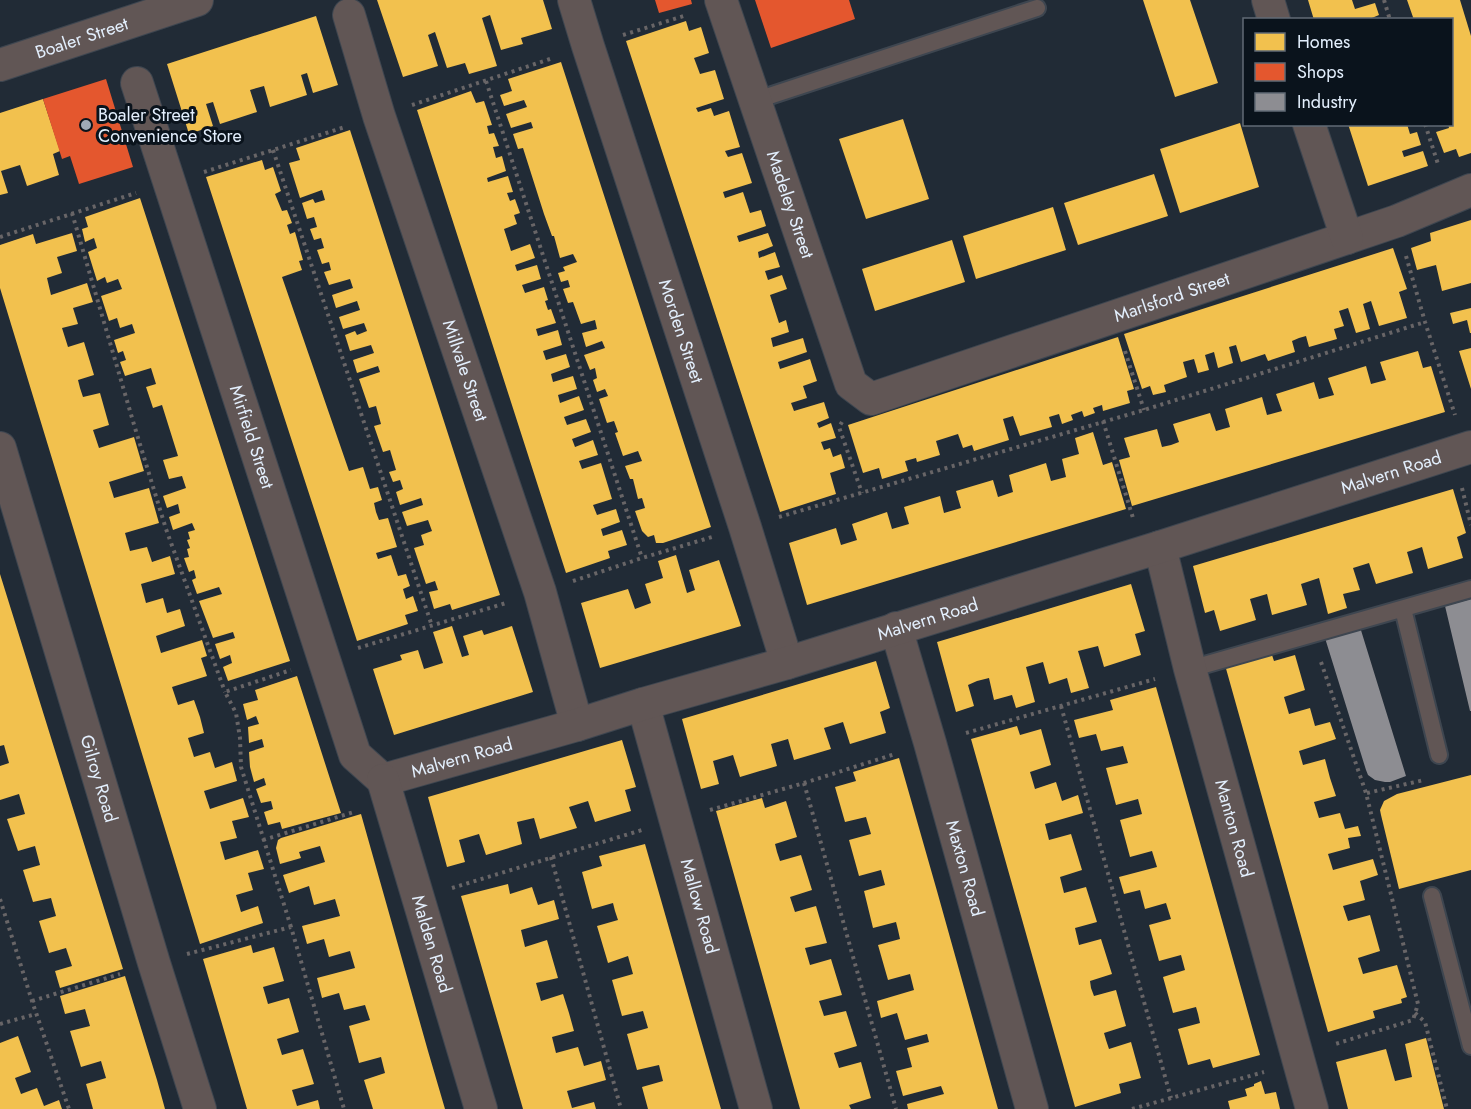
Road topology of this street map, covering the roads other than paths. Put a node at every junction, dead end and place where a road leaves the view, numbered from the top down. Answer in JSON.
{"nodes":[{"id":1,"x":197,"y":0,"type":"edge"},
{"id":2,"x":574,"y":0,"type":"edge"},
{"id":3,"x":721,"y":0,"type":"edge"},
{"id":4,"x":1268,"y":0,"type":"edge"},
{"id":5,"x":1037,"y":8,"type":"dead end"},
{"id":6,"x":349,"y":15,"type":"dead end"},
{"id":7,"x":1273,"y":18,"type":"edge"},
{"id":8,"x":0,"y":65,"type":"edge"},
{"id":9,"x":137,"y":83,"type":"dead end"},
{"id":10,"x":754,"y":100,"type":"junction"},
{"id":11,"x":1310,"y":126,"type":"edge"},
{"id":12,"x":1471,"y":190,"type":"edge"},
{"id":13,"x":1347,"y":238,"type":"junction"},
{"id":14,"x":865,"y":394,"type":"joint"},
{"id":15,"x":0,"y":448,"type":"edge"},
{"id":16,"x":1468,"y":448,"type":"edge"},
{"id":17,"x":1152,"y":550,"type":"junction"},
{"id":18,"x":1471,"y":589,"type":"edge"},
{"id":19,"x":1402,"y":609,"type":"junction"},
{"id":20,"x":896,"y":628,"type":"junction"},
{"id":21,"x":787,"y":663,"type":"junction"},
{"id":22,"x":1190,"y":669,"type":"junction"},
{"id":23,"x":643,"y":704,"type":"junction"},
{"id":24,"x":577,"y":725,"type":"junction"},
{"id":25,"x":1439,"y":755,"type":"dead end"},
{"id":26,"x":386,"y":790,"type":"junction"},
{"id":27,"x":1432,"y":896,"type":"dead end"},
{"id":28,"x":1471,"y":1046,"type":"edge"},
{"id":29,"x":200,"y":1109,"type":"edge"},
{"id":30,"x":481,"y":1109,"type":"edge"},
{"id":31,"x":756,"y":1109,"type":"edge"},
{"id":32,"x":1032,"y":1109,"type":"edge"},
{"id":33,"x":1312,"y":1109,"type":"edge"}],
"edges":[{"from":1,"to":8,"type":"street","name":"Boaler Street"},
{"from":2,"to":21,"type":"street","name":"Morden Street"},
{"from":3,"to":10,"type":"street","name":"Madeley Street"},
{"from":4,"to":7,"type":"street"},
{"from":5,"to":10,"type":"lane"},
{"from":6,"to":24,"type":"street","name":"Millvale Street"},
{"from":9,"to":26,"type":"street","name":"Mirfield Street"},
{"from":10,"to":14,"type":"street","name":"Madeley Street"},
{"from":11,"to":13,"type":"street"},
{"from":12,"to":13,"type":"street","name":"Marlsford Street"},
{"from":13,"to":14,"type":"street","name":"Marlsford Street"},
{"from":15,"to":29,"type":"street","name":"Gilroy Road"},
{"from":16,"to":17,"type":"street","name":"Malvern Road"},
{"from":17,"to":20,"type":"street","name":"Malvern Road"},
{"from":17,"to":22,"type":"street","name":"Manton Road"},
{"from":18,"to":19,"type":"lane"},
{"from":19,"to":22,"type":"lane"},
{"from":19,"to":25,"type":"lane"},
{"from":20,"to":21,"type":"street","name":"Malvern Road"},
{"from":20,"to":32,"type":"street","name":"Maxton Road"},
{"from":21,"to":23,"type":"street","name":"Malvern Road"},
{"from":22,"to":33,"type":"street","name":"Manton Road"},
{"from":23,"to":24,"type":"street","name":"Malvern Road"},
{"from":23,"to":31,"type":"street","name":"Mallow Road"},
{"from":24,"to":26,"type":"street","name":"Malvern Road"},
{"from":26,"to":30,"type":"street","name":"Malden Road"},
{"from":27,"to":28,"type":"lane"}]}
